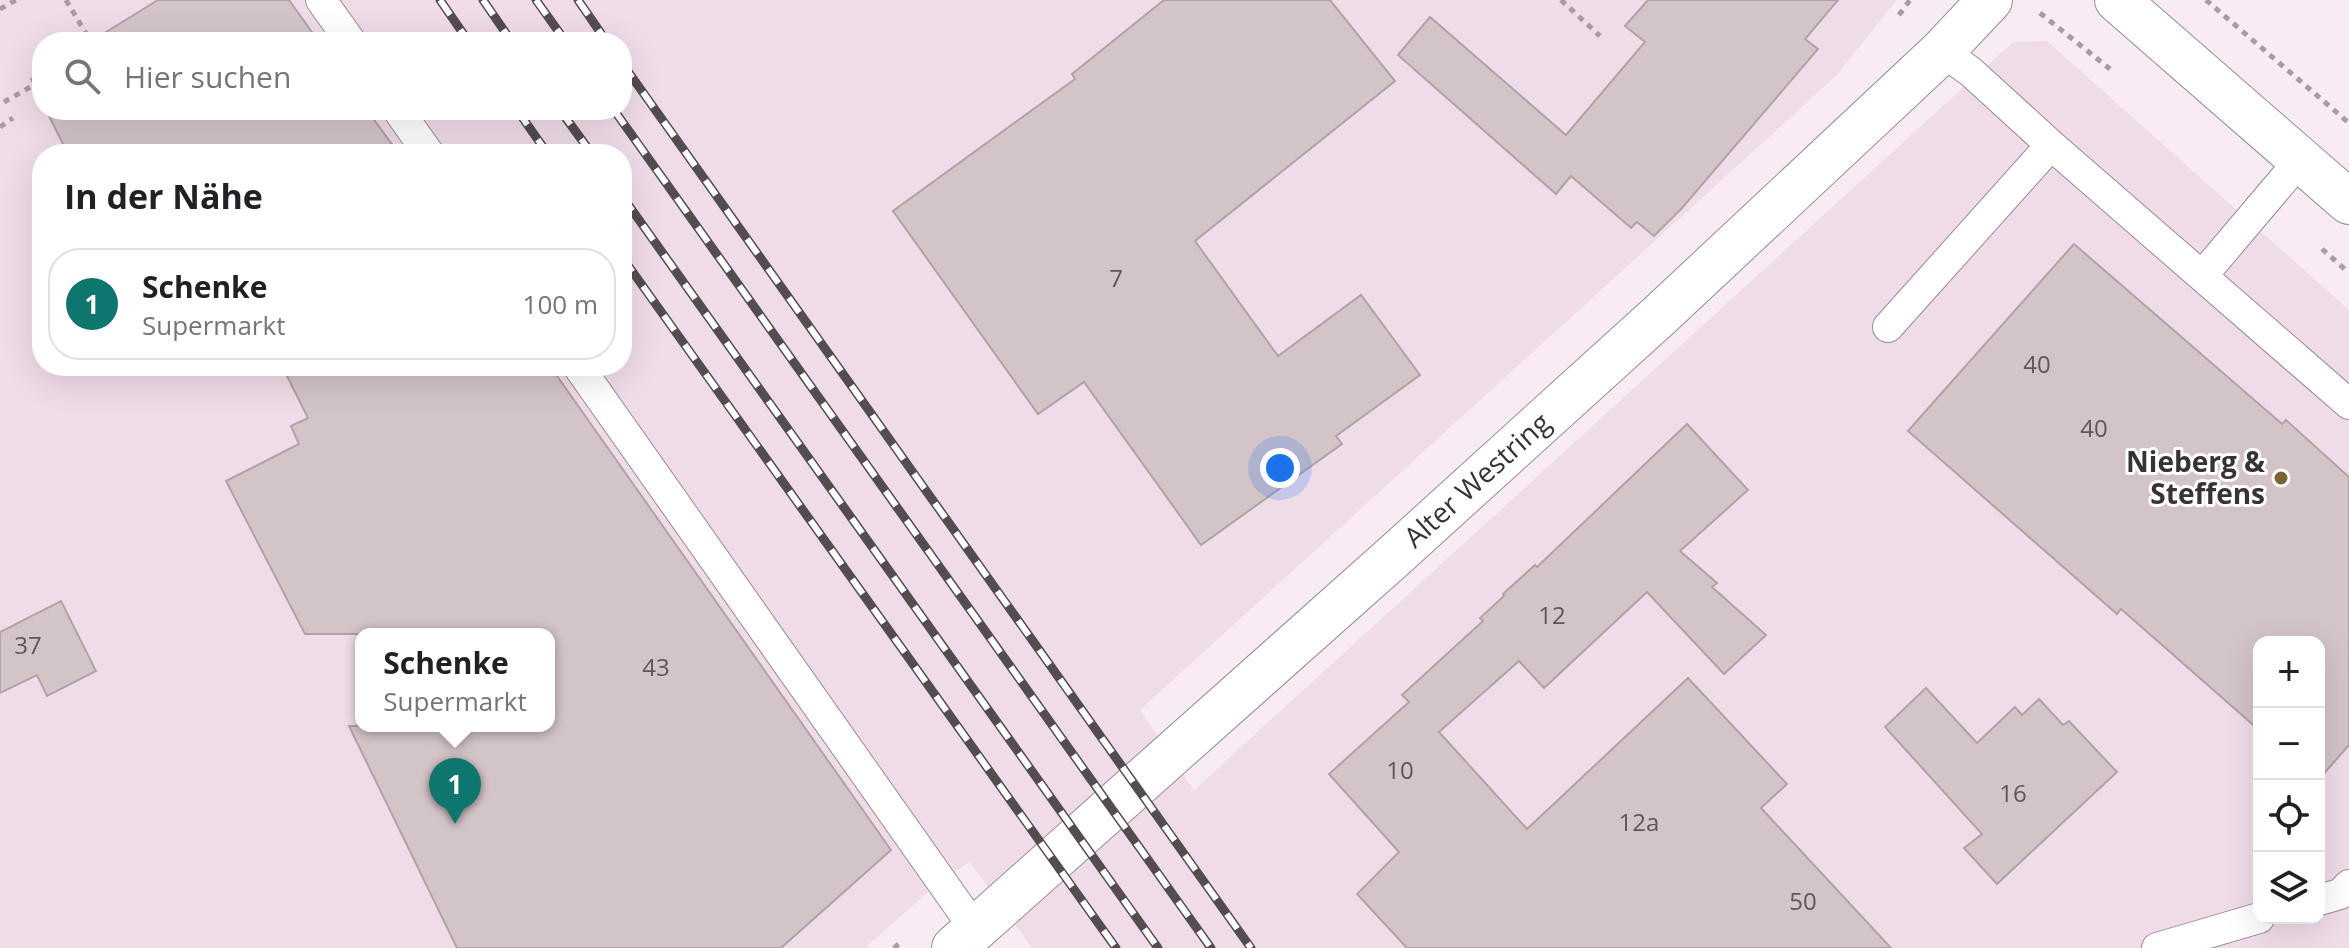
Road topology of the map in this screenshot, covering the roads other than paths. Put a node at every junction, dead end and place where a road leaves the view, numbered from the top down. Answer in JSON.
{"nodes":[{"id":1,"x":321,"y":0,"type":"edge"},
{"id":2,"x":1990,"y":0,"type":"edge"},
{"id":3,"x":2117,"y":0,"type":"edge"},
{"id":4,"x":344,"y":32,"type":"edge"},
{"id":5,"x":1942,"y":51,"type":"junction"},
{"id":6,"x":405,"y":120,"type":"edge"},
{"id":7,"x":422,"y":144,"type":"edge"},
{"id":8,"x":2051,"y":145,"type":"junction"},
{"id":9,"x":2301,"y":159,"type":"junction"},
{"id":10,"x":2349,"y":202,"type":"edge"},
{"id":11,"x":2202,"y":276,"type":"junction"},
{"id":12,"x":1888,"y":327,"type":"dead end"},
{"id":13,"x":585,"y":376,"type":"edge"},
{"id":14,"x":2349,"y":404,"type":"edge"},
{"id":15,"x":2349,"y":885,"type":"edge"},
{"id":16,"x":2325,"y":898,"type":"edge"},
{"id":17,"x":2253,"y":920,"type":"edge"},
{"id":18,"x":964,"y":938,"type":"edge"},
{"id":19,"x":2157,"y":948,"type":"edge"}],
"edges":[{"from":1,"to":4,"type":"lane"},
{"from":2,"to":5,"type":"street","name":"Alter Westring"},
{"from":3,"to":9,"type":"street"},
{"from":5,"to":8,"type":"lane"},
{"from":5,"to":18,"type":"street","name":"Alter Westring"},
{"from":6,"to":7,"type":"lane"},
{"from":8,"to":11,"type":"lane"},
{"from":8,"to":12,"type":"lane"},
{"from":9,"to":10,"type":"street"},
{"from":9,"to":11,"type":"lane"},
{"from":11,"to":14,"type":"lane"},
{"from":13,"to":18,"type":"lane"},
{"from":15,"to":16,"type":"lane"},
{"from":17,"to":19,"type":"lane"}]}
